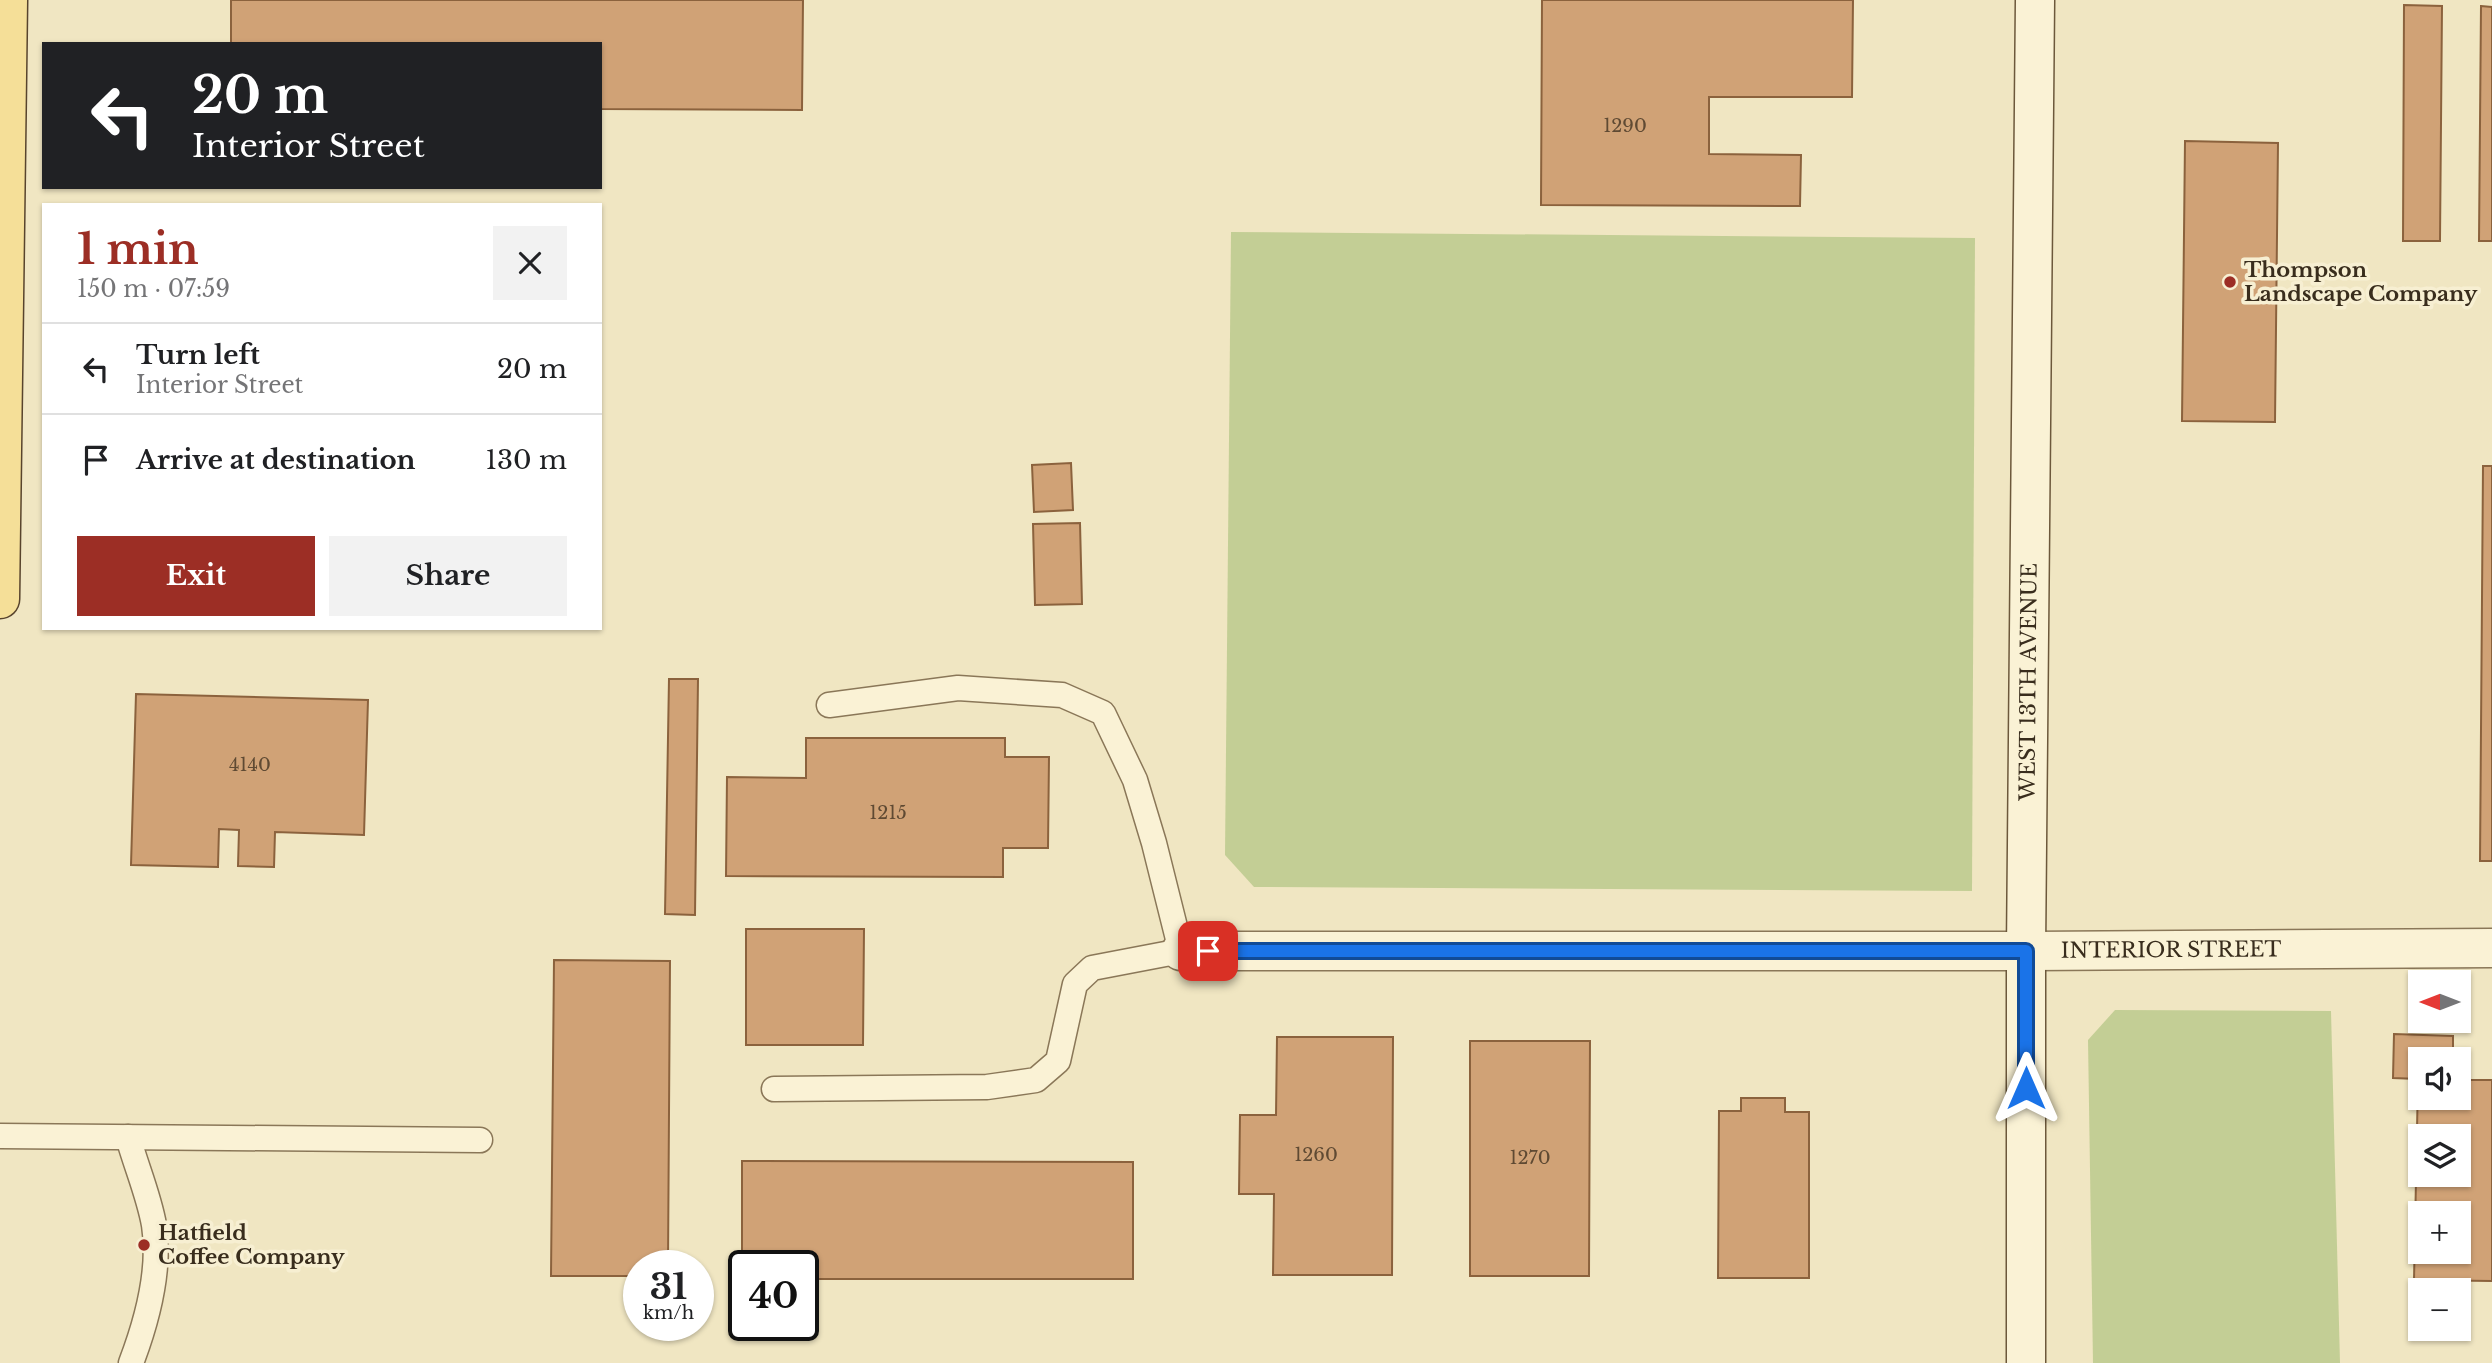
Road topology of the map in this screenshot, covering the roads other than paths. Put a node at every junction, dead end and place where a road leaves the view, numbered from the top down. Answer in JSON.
{"nodes":[{"id":1,"x":8,"y":0,"type":"edge"},
{"id":2,"x":2035,"y":0,"type":"edge"},
{"id":3,"x":0,"y":599,"type":"edge"},
{"id":4,"x":829,"y":705,"type":"dead end"},
{"id":5,"x":2492,"y":948,"type":"edge"},
{"id":6,"x":1181,"y":951,"type":"junction"},
{"id":7,"x":2026,"y":951,"type":"junction"},
{"id":8,"x":774,"y":1089,"type":"dead end"},
{"id":9,"x":0,"y":1136,"type":"edge"},
{"id":10,"x":128,"y":1137,"type":"junction"},
{"id":11,"x":480,"y":1140,"type":"dead end"},
{"id":12,"x":131,"y":1363,"type":"edge"},
{"id":13,"x":2026,"y":1363,"type":"edge"}],
"edges":[{"from":1,"to":3,"type":"main road"},
{"from":2,"to":7,"type":"street","name":"WEST 13TH AVENUE"},
{"from":4,"to":6,"type":"lane"},
{"from":5,"to":7,"type":"street","name":"INTERIOR STREET"},
{"from":6,"to":7,"type":"street","name":"INTERIOR STREET"},
{"from":6,"to":8,"type":"lane"},
{"from":7,"to":13,"type":"street","name":"WEST 13TH AVENUE"},
{"from":9,"to":10,"type":"lane"},
{"from":10,"to":11,"type":"lane"},
{"from":10,"to":12,"type":"lane"}]}
